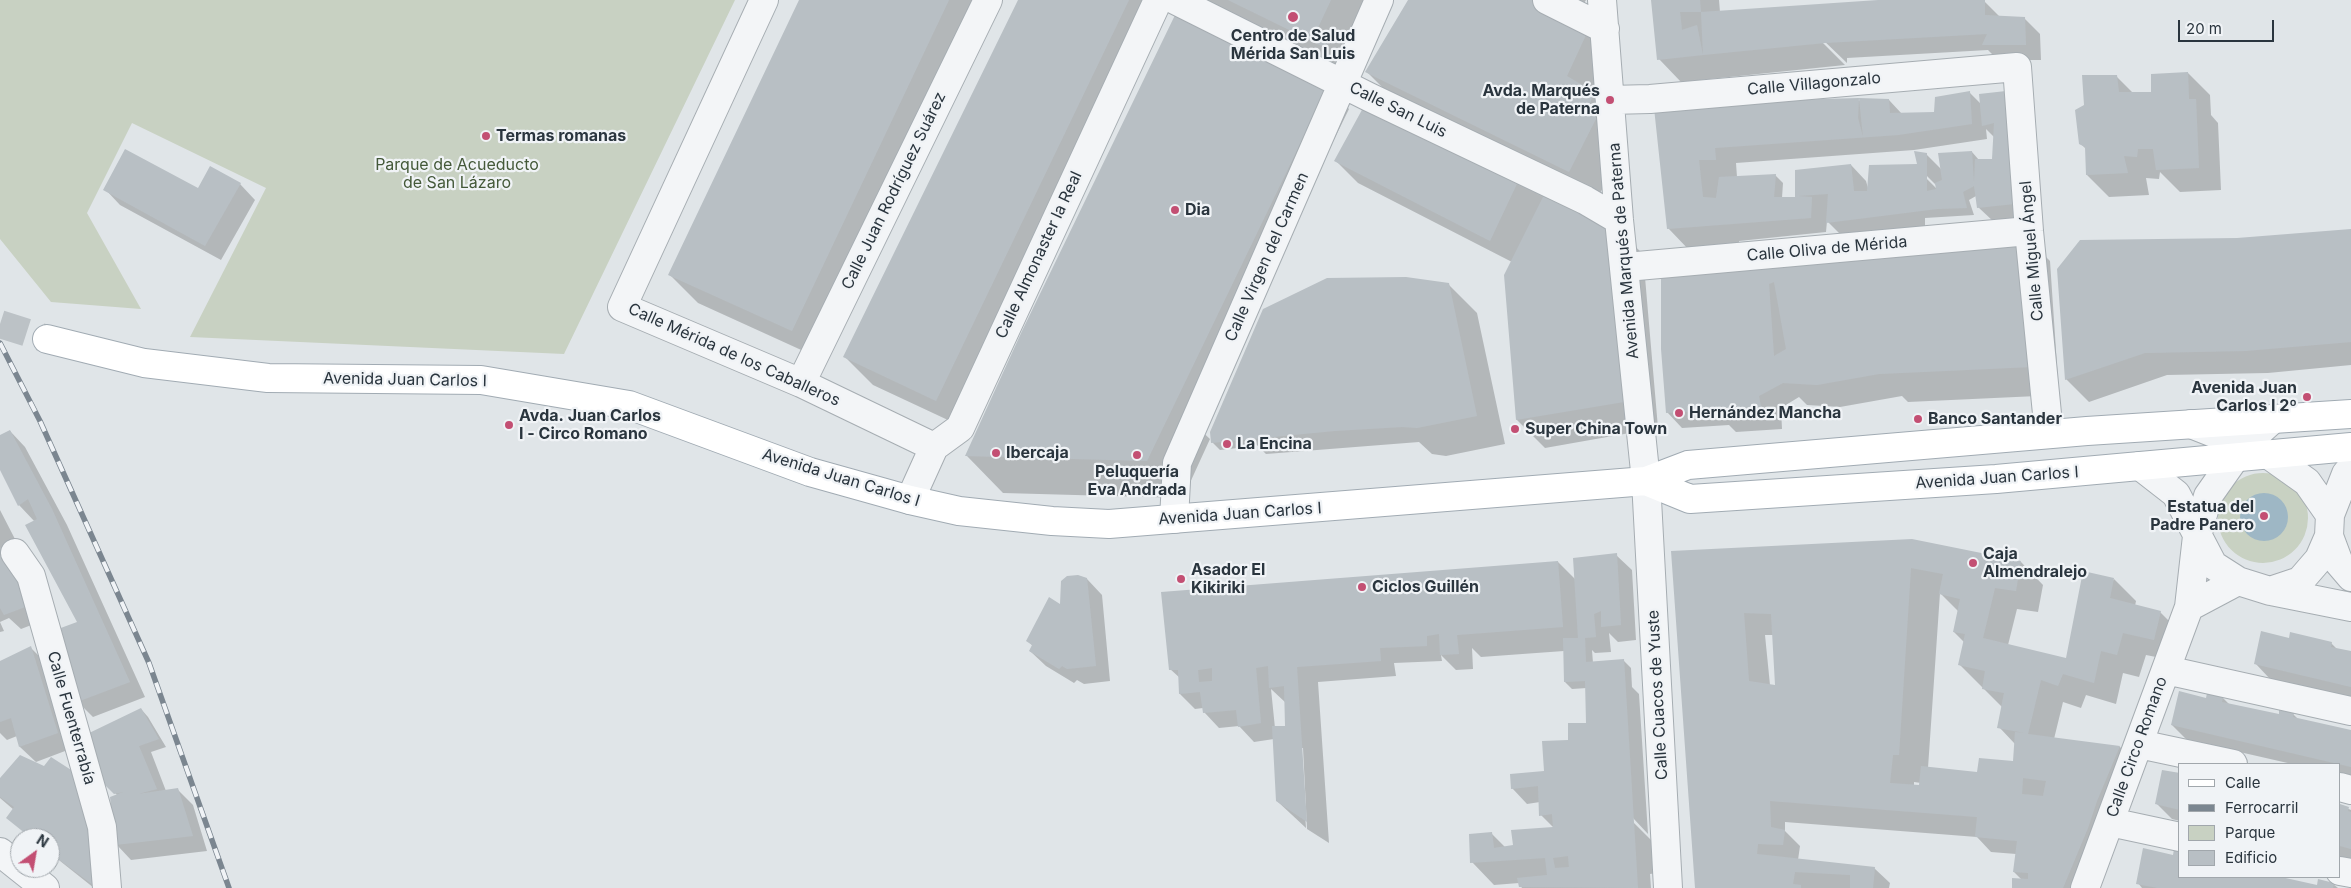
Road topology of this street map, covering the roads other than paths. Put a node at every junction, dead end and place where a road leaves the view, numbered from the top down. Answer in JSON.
{"nodes":[{"id":1,"x":764,"y":0,"type":"edge"},
{"id":2,"x":988,"y":0,"type":"edge"},
{"id":3,"x":1158,"y":0,"type":"edge"},
{"id":4,"x":1176,"y":0,"type":"edge"},
{"id":5,"x":1379,"y":0,"type":"edge"},
{"id":6,"x":1548,"y":0,"type":"edge"},
{"id":7,"x":1602,"y":0,"type":"edge"},
{"id":8,"x":1605,"y":29,"type":"junction"},
{"id":9,"x":2017,"y":66,"type":"joint"},
{"id":10,"x":1342,"y":82,"type":"junction"},
{"id":11,"x":1610,"y":100,"type":"junction"},
{"id":12,"x":1619,"y":220,"type":"junction"},
{"id":13,"x":2029,"y":231,"type":"junction"},
{"id":14,"x":1626,"y":268,"type":"junction"},
{"id":15,"x":47,"y":339,"type":"tunnel mouth"},
{"id":16,"x":801,"y":383,"type":"junction"},
{"id":17,"x":2351,"y":414,"type":"edge"},
{"id":18,"x":2273,"y":419,"type":"junction"},
{"id":19,"x":2191,"y":424,"type":"junction"},
{"id":20,"x":2049,"y":434,"type":"junction"},
{"id":21,"x":934,"y":447,"type":"junction"},
{"id":22,"x":2351,"y":447,"type":"edge"},
{"id":23,"x":2240,"y":451,"type":"junction"},
{"id":24,"x":2269,"y":455,"type":"junction"},
{"id":25,"x":2140,"y":466,"type":"junction"},
{"id":26,"x":2351,"y":468,"type":"edge"},
{"id":27,"x":1647,"y":492,"type":"junction"},
{"id":28,"x":910,"y":500,"type":"junction"},
{"id":29,"x":1174,"y":519,"type":"junction"},
{"id":30,"x":2330,"y":526,"type":"junction"},
{"id":31,"x":2197,"y":536,"type":"junction"},
{"id":32,"x":16,"y":553,"type":"dead end"},
{"id":33,"x":2351,"y":577,"type":"edge"},
{"id":34,"x":2238,"y":581,"type":"junction"},
{"id":35,"x":2270,"y":590,"type":"junction"},
{"id":36,"x":2189,"y":607,"type":"junction"},
{"id":37,"x":2351,"y":607,"type":"edge"},
{"id":38,"x":2166,"y":670,"type":"junction"},
{"id":39,"x":2351,"y":710,"type":"edge"},
{"id":40,"x":2139,"y":744,"type":"junction"},
{"id":41,"x":2228,"y":763,"type":"edge"},
{"id":42,"x":2110,"y":822,"type":"junction"},
{"id":43,"x":2178,"y":837,"type":"edge"},
{"id":44,"x":0,"y":852,"type":"edge"},
{"id":45,"x":10,"y":860,"type":"edge"},
{"id":46,"x":32,"y":878,"type":"edge"},
{"id":47,"x":45,"y":888,"type":"edge"},
{"id":48,"x":106,"y":888,"type":"edge"},
{"id":49,"x":1668,"y":888,"type":"edge"},
{"id":50,"x":2085,"y":888,"type":"edge"}],
"edges":[{"from":1,"to":16,"type":"street","name":"Calle Mérida de los Caballeros"},
{"from":2,"to":16,"type":"street","name":"Calle Juan Rodríguez Suárez"},
{"from":3,"to":21,"type":"street","name":"Calle Almonaster la Real"},
{"from":4,"to":10,"type":"street","name":"Calle San Luis"},
{"from":5,"to":10,"type":"street","name":"Calle Virgen del Carmen"},
{"from":6,"to":8,"type":"street"},
{"from":7,"to":8,"type":"street","name":"Avenida Marqués de Paterna"},
{"from":8,"to":11,"type":"street","name":"Avenida Marqués de Paterna"},
{"from":9,"to":11,"type":"street","name":"Calle Villagonzalo"},
{"from":9,"to":13,"type":"street","name":"Calle Miguel Ángel"},
{"from":10,"to":12,"type":"street","name":"Calle San Luis"},
{"from":10,"to":29,"type":"street","name":"Calle Virgen del Carmen"},
{"from":11,"to":12,"type":"street","name":"Avenida Marqués de Paterna"},
{"from":12,"to":14,"type":"street","name":"Avenida Marqués de Paterna"},
{"from":13,"to":14,"type":"street","name":"Calle Oliva de Mérida"},
{"from":13,"to":20,"type":"street","name":"Calle Miguel Ángel"},
{"from":14,"to":27,"type":"street","name":"Avenida Marqués de Paterna"},
{"from":15,"to":28,"type":"main road","name":"Avenida Juan Carlos I"},
{"from":16,"to":21,"type":"street","name":"Calle Mérida de los Caballeros"},
{"from":17,"to":18,"type":"main road","name":"Avenida Juan Carlos I"},
{"from":18,"to":19,"type":"main road","name":"Avenida Juan Carlos I"},
{"from":18,"to":23,"type":"street"},
{"from":19,"to":20,"type":"main road","name":"Avenida Juan Carlos I"},
{"from":19,"to":23,"type":"street"},
{"from":20,"to":27,"type":"main road","name":"Avenida Juan Carlos I"},
{"from":21,"to":28,"type":"street","name":"Calle Almonaster la Real"},
{"from":22,"to":24,"type":"main road","name":"Avenida Juan Carlos I"},
{"from":23,"to":24,"type":"main road","name":"Avenida Juan Carlos I"},
{"from":23,"to":25,"type":"main road","name":"Avenida Juan Carlos I"},
{"from":23,"to":31,"type":"street"},
{"from":24,"to":30,"type":"street"},
{"from":25,"to":27,"type":"main road","name":"Avenida Juan Carlos I"},
{"from":25,"to":31,"type":"street"},
{"from":26,"to":30,"type":"street"},
{"from":27,"to":29,"type":"main road","name":"Avenida Juan Carlos I"},
{"from":27,"to":49,"type":"street","name":"Calle Cuacos de Yuste"},
{"from":28,"to":29,"type":"main road","name":"Avenida Juan Carlos I"},
{"from":30,"to":33,"type":"street"},
{"from":30,"to":35,"type":"street"},
{"from":31,"to":34,"type":"street"},
{"from":31,"to":36,"type":"street","name":"Calle Circo Romano"},
{"from":32,"to":48,"type":"street","name":"Calle Fuenterrabía"},
{"from":34,"to":35,"type":"street"},
{"from":34,"to":36,"type":"street"},
{"from":35,"to":37,"type":"street"},
{"from":36,"to":38,"type":"street","name":"Calle Circo Romano"},
{"from":38,"to":39,"type":"street"},
{"from":38,"to":40,"type":"street","name":"Calle Circo Romano"},
{"from":40,"to":41,"type":"street"},
{"from":40,"to":42,"type":"street","name":"Calle Circo Romano"},
{"from":42,"to":43,"type":"street"},
{"from":42,"to":50,"type":"street","name":"Calle Circo Romano"},
{"from":44,"to":45,"type":"street"},
{"from":46,"to":47,"type":"street"}]}
